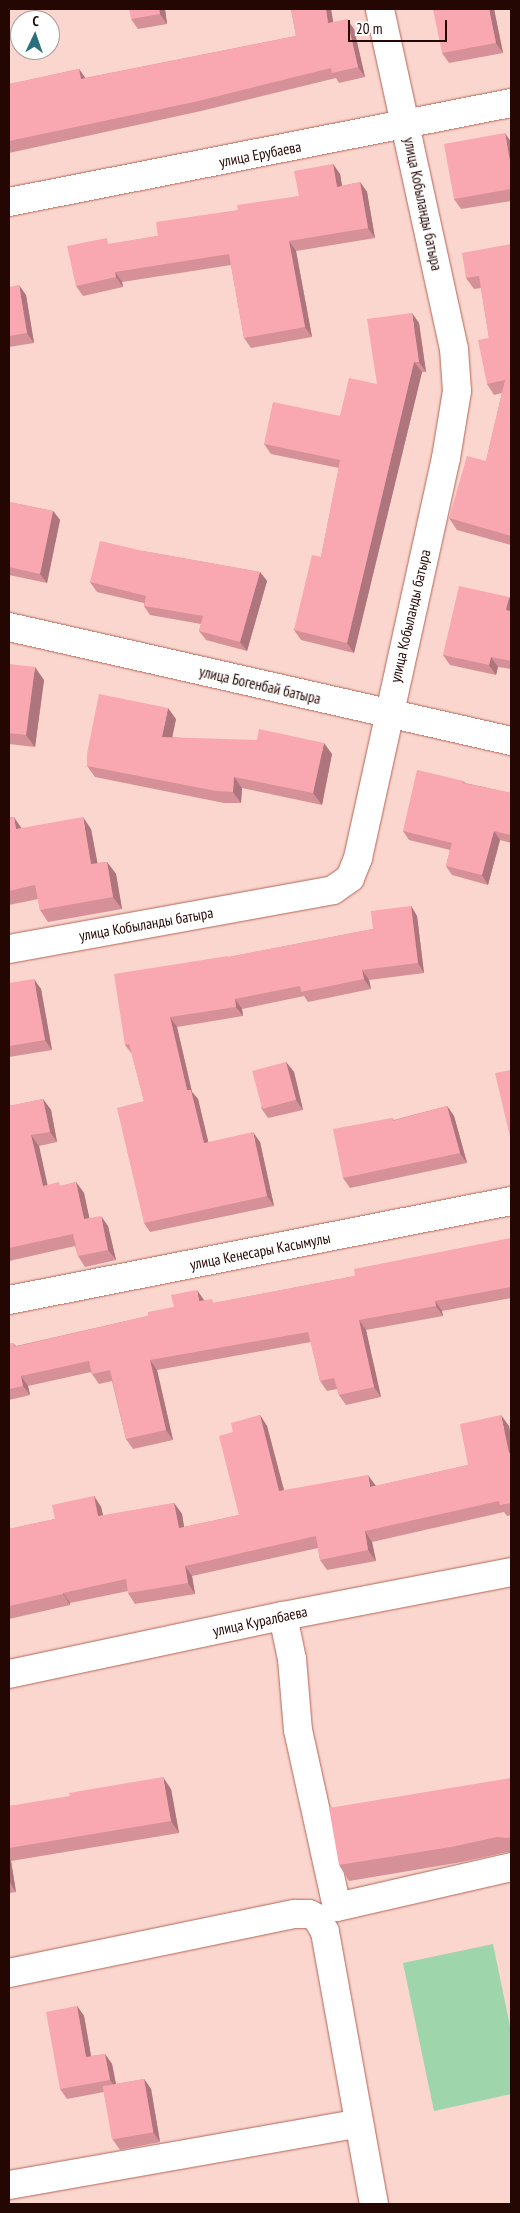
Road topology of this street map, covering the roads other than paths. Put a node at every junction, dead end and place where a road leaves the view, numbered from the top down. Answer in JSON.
{"nodes":[{"id":1,"x":380,"y":9,"type":"edge"},
{"id":2,"x":511,"y":103,"type":"edge"},
{"id":3,"x":407,"y":125,"type":"junction"},
{"id":4,"x":9,"y":202,"type":"edge"},
{"id":5,"x":9,"y":627,"type":"edge"},
{"id":6,"x":388,"y":714,"type":"junction"},
{"id":7,"x":511,"y":741,"type":"edge"},
{"id":8,"x":9,"y":949,"type":"edge"},
{"id":9,"x":511,"y":1201,"type":"edge"},
{"id":10,"x":9,"y":1300,"type":"edge"},
{"id":11,"x":511,"y":1572,"type":"edge"},
{"id":12,"x":283,"y":1616,"type":"junction"},
{"id":13,"x":9,"y":1674,"type":"edge"},
{"id":14,"x":511,"y":1867,"type":"edge"},
{"id":15,"x":9,"y":1973,"type":"edge"},
{"id":16,"x":359,"y":2123,"type":"junction"},
{"id":17,"x":9,"y":2185,"type":"edge"},
{"id":18,"x":374,"y":2204,"type":"edge"}],
"edges":[{"from":1,"to":3,"type":"street","name":"улица Кобыланды батыра"},
{"from":2,"to":3,"type":"street","name":"улица Ерубаева"},
{"from":3,"to":4,"type":"street","name":"улица Ерубаева"},
{"from":3,"to":6,"type":"street","name":"улица Кобыланды батыра"},
{"from":5,"to":6,"type":"street","name":"улица Богенбай батыра"},
{"from":6,"to":7,"type":"street","name":"улица Богенбай батыра"},
{"from":6,"to":8,"type":"street","name":"улица Кобыланды батыра"},
{"from":9,"to":10,"type":"street","name":"улица Кенесары Касымулы"},
{"from":11,"to":12,"type":"street","name":"улица Куралбаева"},
{"from":12,"to":13,"type":"street","name":"улица Куралбаева"},
{"from":12,"to":14,"type":"street"},
{"from":15,"to":16,"type":"street"},
{"from":16,"to":17,"type":"street"},
{"from":16,"to":18,"type":"street"}]}
